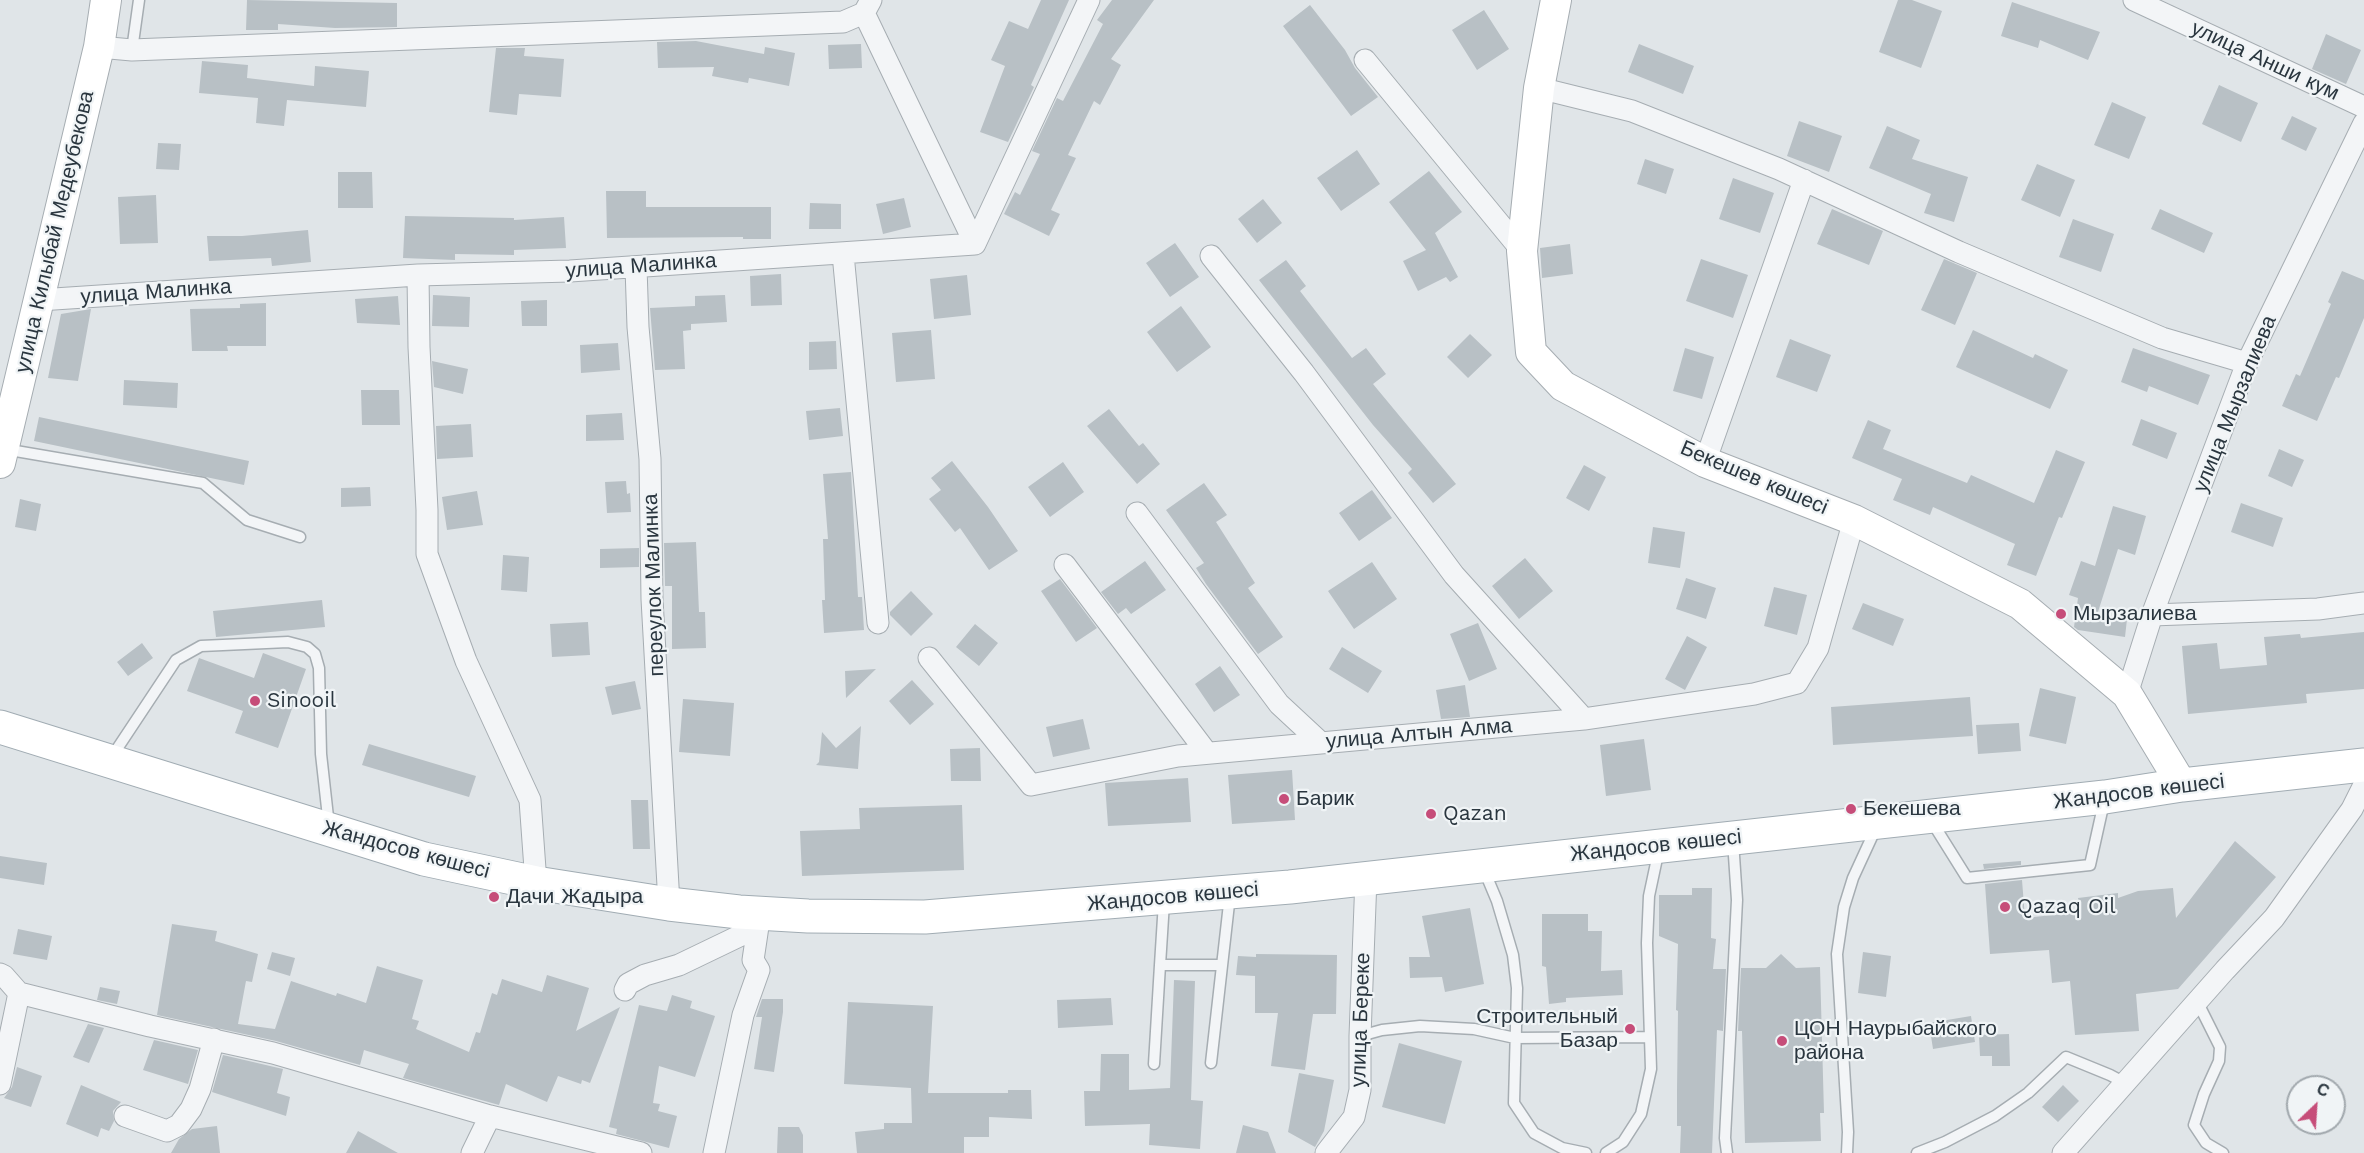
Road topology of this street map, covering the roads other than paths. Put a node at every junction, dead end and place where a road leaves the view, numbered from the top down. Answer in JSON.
{"nodes":[{"id":1,"x":106,"y":0,"type":"edge"},
{"id":2,"x":139,"y":0,"type":"edge"},
{"id":3,"x":1089,"y":0,"type":"edge"},
{"id":4,"x":1556,"y":0,"type":"edge"},
{"id":5,"x":2134,"y":0,"type":"edge"},
{"id":6,"x":867,"y":7,"type":"edge"},
{"id":7,"x":99,"y":47,"type":"junction"},
{"id":8,"x":132,"y":50,"type":"junction"},
{"id":9,"x":1365,"y":60,"type":"dead end"},
{"id":10,"x":1539,"y":88,"type":"junction"},
{"id":11,"x":2364,"y":107,"type":"edge"},
{"id":12,"x":2364,"y":123,"type":"edge"},
{"id":13,"x":1804,"y":180,"type":"junction"},
{"id":14,"x":975,"y":244,"type":"junction"},
{"id":15,"x":1522,"y":251,"type":"junction"},
{"id":16,"x":843,"y":254,"type":"junction"},
{"id":17,"x":1210,"y":256,"type":"dead end"},
{"id":18,"x":636,"y":267,"type":"junction"},
{"id":19,"x":418,"y":274,"type":"junction"},
{"id":20,"x":39,"y":300,"type":"junction"},
{"id":21,"x":2247,"y":363,"type":"junction"},
{"id":22,"x":2,"y":456,"type":"edge"},
{"id":23,"x":1705,"y":462,"type":"junction"},
{"id":24,"x":1137,"y":513,"type":"dead end"},
{"id":25,"x":1854,"y":520,"type":"junction"},
{"id":26,"x":300,"y":537,"type":"dead end"},
{"id":27,"x":1065,"y":565,"type":"dead end"},
{"id":28,"x":2364,"y":603,"type":"edge"},
{"id":29,"x":2152,"y":615,"type":"junction"},
{"id":30,"x":878,"y":623,"type":"dead end"},
{"id":31,"x":929,"y":658,"type":"dead end"},
{"id":32,"x":2127,"y":694,"type":"junction"},
{"id":33,"x":1584,"y":719,"type":"junction"},
{"id":34,"x":0,"y":727,"type":"edge"},
{"id":35,"x":1321,"y":744,"type":"junction"},
{"id":36,"x":1207,"y":753,"type":"junction"},
{"id":37,"x":109,"y":761,"type":"junction"},
{"id":38,"x":2364,"y":765,"type":"edge"},
{"id":39,"x":2182,"y":785,"type":"junction"},
{"id":40,"x":2364,"y":785,"type":"edge"},
{"id":41,"x":2105,"y":797,"type":"junction"},
{"id":42,"x":1929,"y":817,"type":"junction"},
{"id":43,"x":1878,"y":822,"type":"junction"},
{"id":44,"x":330,"y":830,"type":"junction"},
{"id":45,"x":1733,"y":838,"type":"junction"},
{"id":46,"x":1660,"y":846,"type":"junction"},
{"id":47,"x":1482,"y":865,"type":"junction"},
{"id":48,"x":1366,"y":878,"type":"junction"},
{"id":49,"x":536,"y":883,"type":"junction"},
{"id":50,"x":1231,"y":892,"type":"junction"},
{"id":51,"x":1164,"y":898,"type":"junction"},
{"id":52,"x":669,"y":904,"type":"junction"},
{"id":53,"x":759,"y":920,"type":"junction"},
{"id":54,"x":1160,"y":965,"type":"junction"},
{"id":55,"x":1222,"y":965,"type":"junction"},
{"id":56,"x":0,"y":974,"type":"edge"},
{"id":57,"x":625,"y":990,"type":"dead end"},
{"id":58,"x":19,"y":993,"type":"junction"},
{"id":59,"x":2197,"y":1001,"type":"junction"},
{"id":60,"x":1360,"y":1036,"type":"junction"},
{"id":61,"x":1649,"y":1037,"type":"junction"},
{"id":62,"x":1515,"y":1038,"type":"junction"},
{"id":63,"x":214,"y":1039,"type":"junction"},
{"id":64,"x":1154,"y":1064,"type":"dead end"},
{"id":65,"x":1211,"y":1064,"type":"dead end"},
{"id":66,"x":2125,"y":1083,"type":"junction"},
{"id":67,"x":0,"y":1084,"type":"edge"},
{"id":68,"x":125,"y":1116,"type":"dead end"},
{"id":69,"x":490,"y":1116,"type":"junction"},
{"id":70,"x":472,"y":1153,"type":"edge"},
{"id":71,"x":641,"y":1153,"type":"edge"},
{"id":72,"x":714,"y":1153,"type":"edge"},
{"id":73,"x":1326,"y":1153,"type":"edge"},
{"id":74,"x":1586,"y":1153,"type":"edge"},
{"id":75,"x":1606,"y":1153,"type":"edge"},
{"id":76,"x":1727,"y":1153,"type":"edge"},
{"id":77,"x":1847,"y":1153,"type":"edge"},
{"id":78,"x":1917,"y":1153,"type":"edge"},
{"id":79,"x":2063,"y":1153,"type":"edge"},
{"id":80,"x":2223,"y":1153,"type":"edge"}],
"edges":[{"from":1,"to":7,"type":"main road","name":"улица Килыбай Медеубекова"},
{"from":2,"to":8,"type":"lane"},
{"from":3,"to":14,"type":"street"},
{"from":4,"to":10,"type":"main road","name":"Бекешев көшесі"},
{"from":5,"to":11,"type":"street","name":"улица Анши кум"},
{"from":6,"to":8,"type":"street"},
{"from":6,"to":14,"type":"street"},
{"from":7,"to":8,"type":"street"},
{"from":7,"to":20,"type":"main road","name":"улица Килыбай Медеубекова"},
{"from":9,"to":15,"type":"street"},
{"from":10,"to":13,"type":"street"},
{"from":10,"to":15,"type":"main road","name":"Бекешев көшесі"},
{"from":12,"to":21,"type":"street","name":"улица Мырзалиева"},
{"from":13,"to":21,"type":"street"},
{"from":13,"to":23,"type":"street"},
{"from":14,"to":16,"type":"street","name":"улица Малинка"},
{"from":15,"to":23,"type":"main road","name":"Бекешев көшесі"},
{"from":16,"to":18,"type":"street","name":"улица Малинка"},
{"from":16,"to":30,"type":"street"},
{"from":17,"to":33,"type":"street"},
{"from":18,"to":19,"type":"street","name":"улица Малинка"},
{"from":18,"to":52,"type":"street","name":"переулок Малинка"},
{"from":19,"to":20,"type":"street","name":"улица Малинка"},
{"from":19,"to":49,"type":"street"},
{"from":20,"to":22,"type":"main road","name":"улица Килыбай Медеубекова"},
{"from":21,"to":29,"type":"street","name":"улица Мырзалиева"},
{"from":22,"to":26,"type":"lane"},
{"from":23,"to":25,"type":"main road","name":"Бекешев көшесі"},
{"from":24,"to":35,"type":"street"},
{"from":25,"to":32,"type":"main road","name":"Бекешев көшесі"},
{"from":25,"to":33,"type":"street","name":"улица Алтын Алма"},
{"from":27,"to":36,"type":"street"},
{"from":28,"to":29,"type":"street"},
{"from":29,"to":32,"type":"street","name":"улица Мырзалиева"},
{"from":31,"to":36,"type":"street","name":"улица Алтын Алма"},
{"from":32,"to":39,"type":"main road","name":"Бекешев көшесі"},
{"from":33,"to":35,"type":"street","name":"улица Алтын Алма"},
{"from":34,"to":37,"type":"main road","name":"Жандосов көшесі"},
{"from":35,"to":36,"type":"street","name":"улица Алтын Алма"},
{"from":37,"to":44,"type":"main road","name":"Жандосов көшесі"},
{"from":37,"to":44,"type":"lane"},
{"from":38,"to":39,"type":"main road","name":"Жандосов көшесі"},
{"from":39,"to":41,"type":"main road","name":"Жандосов көшесі"},
{"from":40,"to":59,"type":"street"},
{"from":41,"to":42,"type":"main road","name":"Жандосов көшесі"},
{"from":41,"to":42,"type":"lane"},
{"from":42,"to":43,"type":"main road","name":"Жандосов көшесі"},
{"from":43,"to":45,"type":"main road","name":"Жандосов көшесі"},
{"from":43,"to":77,"type":"lane"},
{"from":44,"to":49,"type":"main road","name":"Жандосов көшесі"},
{"from":45,"to":46,"type":"main road","name":"Жандосов көшесі"},
{"from":45,"to":76,"type":"lane"},
{"from":46,"to":47,"type":"main road","name":"Жандосов көшесі"},
{"from":46,"to":61,"type":"lane"},
{"from":47,"to":48,"type":"main road","name":"Жандосов көшесі"},
{"from":47,"to":62,"type":"lane"},
{"from":48,"to":50,"type":"main road","name":"Жандосов көшесі"},
{"from":48,"to":60,"type":"street","name":"улица Береке"},
{"from":49,"to":52,"type":"main road","name":"Жандосов көшесі"},
{"from":50,"to":51,"type":"main road","name":"Жандосов көшесі"},
{"from":50,"to":55,"type":"lane"},
{"from":51,"to":53,"type":"main road","name":"Жандосов көшесі"},
{"from":51,"to":54,"type":"lane"},
{"from":52,"to":53,"type":"main road","name":"Жандосов көшесі"},
{"from":53,"to":57,"type":"street"},
{"from":53,"to":72,"type":"street"},
{"from":54,"to":55,"type":"lane"},
{"from":54,"to":64,"type":"lane"},
{"from":55,"to":65,"type":"lane"},
{"from":56,"to":58,"type":"street"},
{"from":58,"to":63,"type":"street"},
{"from":58,"to":67,"type":"street"},
{"from":59,"to":66,"type":"street"},
{"from":59,"to":80,"type":"lane"},
{"from":60,"to":62,"type":"lane"},
{"from":60,"to":73,"type":"street","name":"улица Береке"},
{"from":61,"to":62,"type":"lane"},
{"from":61,"to":75,"type":"lane"},
{"from":62,"to":74,"type":"lane"},
{"from":63,"to":68,"type":"street"},
{"from":63,"to":69,"type":"street"},
{"from":66,"to":78,"type":"lane"},
{"from":66,"to":79,"type":"street"},
{"from":69,"to":70,"type":"street"},
{"from":69,"to":71,"type":"street"}]}
